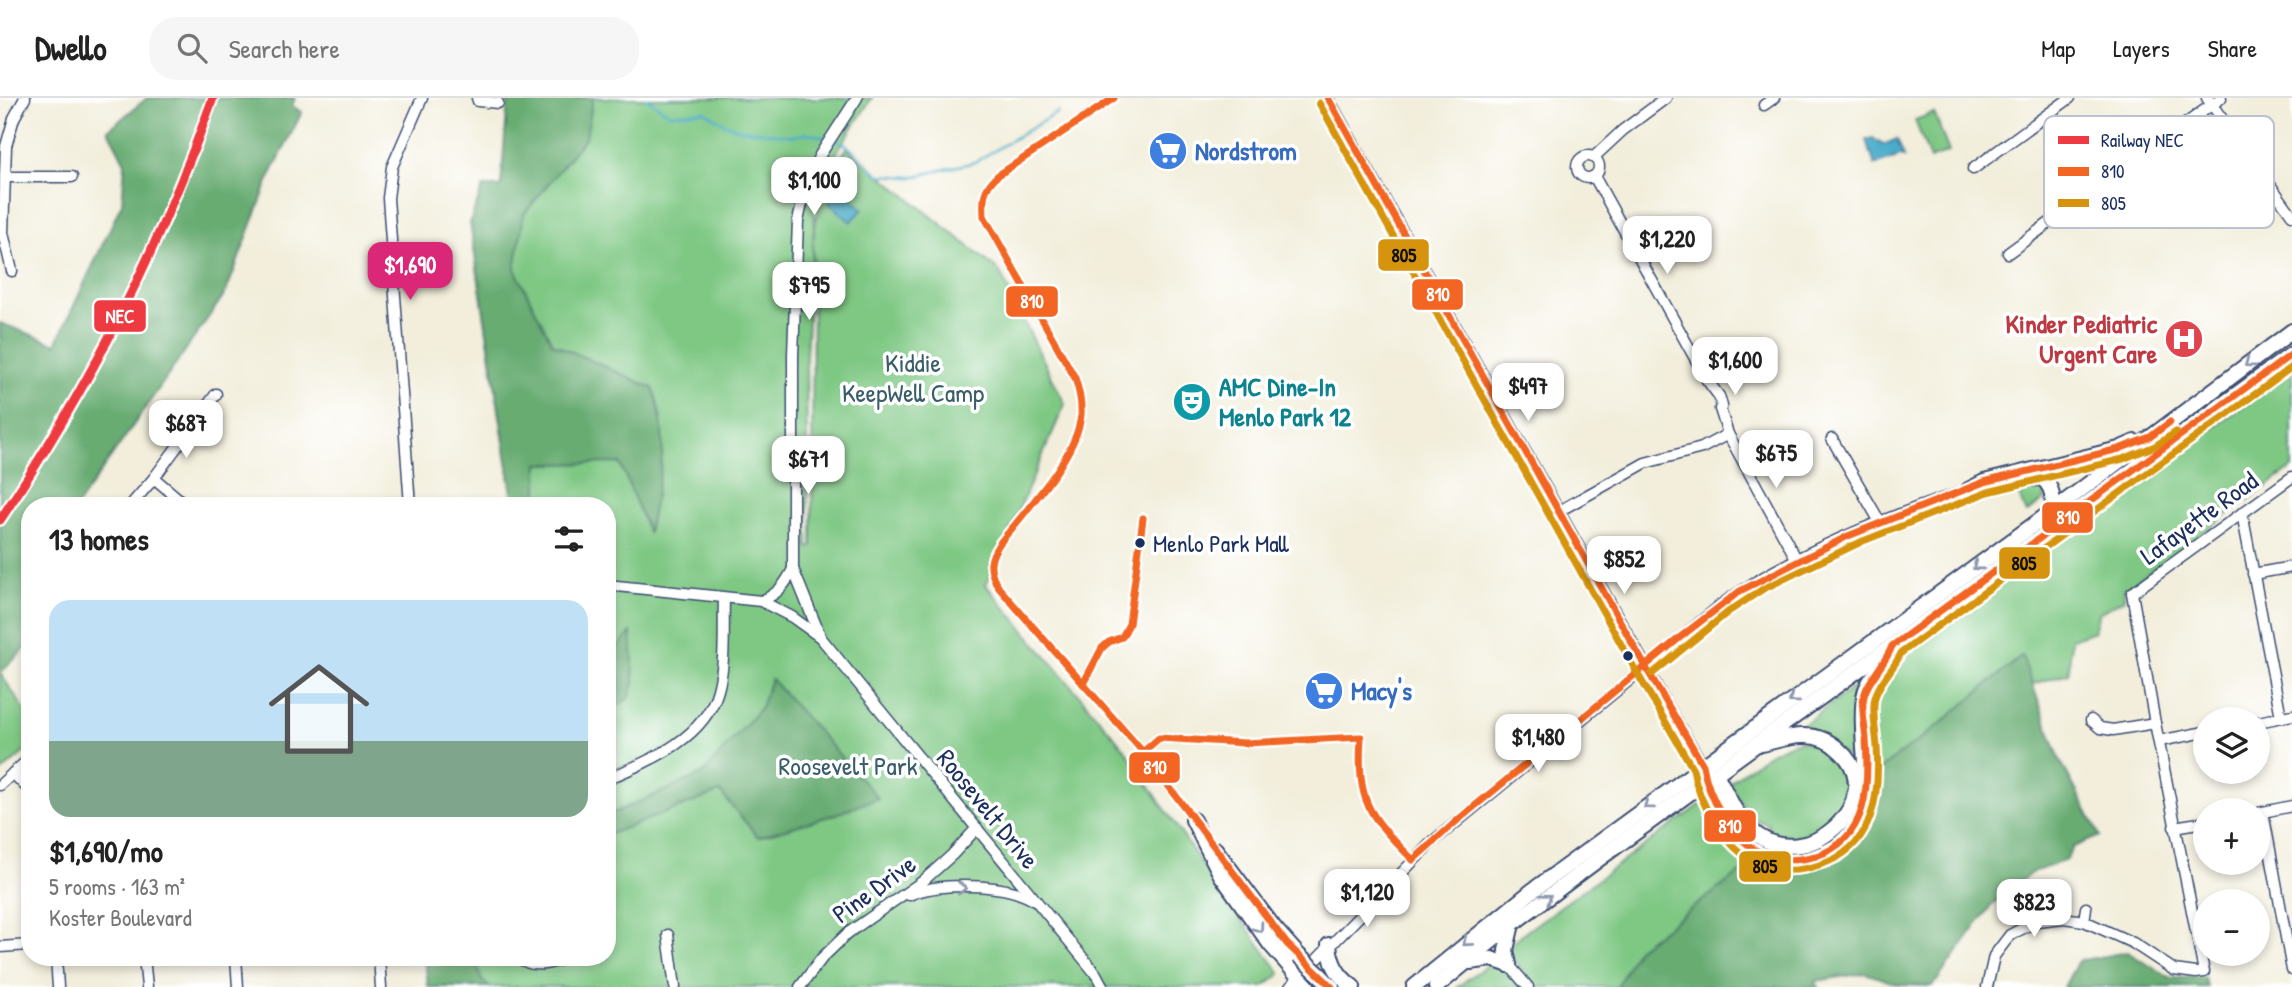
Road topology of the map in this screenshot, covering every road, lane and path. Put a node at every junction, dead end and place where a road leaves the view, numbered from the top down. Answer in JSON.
{"nodes":[{"id":1,"x":25,"y":98,"type":"edge"},
{"id":2,"x":422,"y":98,"type":"edge"},
{"id":3,"x":477,"y":98,"type":"edge"},
{"id":4,"x":857,"y":98,"type":"edge"},
{"id":5,"x":1328,"y":98,"type":"edge"},
{"id":6,"x":1666,"y":98,"type":"edge"},
{"id":7,"x":1774,"y":98,"type":"edge"},
{"id":8,"x":2070,"y":98,"type":"edge"},
{"id":9,"x":2214,"y":100,"type":"edge"},
{"id":10,"x":498,"y":103,"type":"dead end"},
{"id":11,"x":1764,"y":105,"type":"dead end"},
{"id":12,"x":2045,"y":116,"type":"edge"},
{"id":13,"x":2192,"y":116,"type":"edge"},
{"id":14,"x":2225,"y":116,"type":"edge"},
{"id":15,"x":2044,"y":117,"type":"edge"},
{"id":16,"x":1594,"y":157,"type":"junction"},
{"id":17,"x":1973,"y":169,"type":"dead end"},
{"id":18,"x":1594,"y":176,"type":"junction"},
{"id":19,"x":5,"y":177,"type":"junction"},
{"id":20,"x":72,"y":177,"type":"dead end"},
{"id":21,"x":2274,"y":184,"type":"edge"},
{"id":22,"x":2290,"y":207,"type":"edge"},
{"id":23,"x":2044,"y":226,"type":"edge"},
{"id":24,"x":2008,"y":253,"type":"dead end"},
{"id":25,"x":12,"y":271,"type":"dead end"},
{"id":26,"x":2292,"y":331,"type":"edge"},
{"id":27,"x":2292,"y":354,"type":"edge"},
{"id":28,"x":216,"y":394,"type":"dead end"},
{"id":29,"x":1728,"y":435,"type":"junction"},
{"id":30,"x":2150,"y":437,"type":"junction"},
{"id":31,"x":1832,"y":439,"type":"dead end"},
{"id":32,"x":2292,"y":477,"type":"edge"},
{"id":33,"x":154,"y":478,"type":"junction"},
{"id":34,"x":1968,"y":490,"type":"junction"},
{"id":35,"x":138,"y":497,"type":"edge"},
{"id":36,"x":176,"y":497,"type":"edge"},
{"id":37,"x":409,"y":497,"type":"edge"},
{"id":38,"x":2054,"y":510,"type":"junction"},
{"id":39,"x":1559,"y":511,"type":"junction"},
{"id":40,"x":2242,"y":513,"type":"junction"},
{"id":41,"x":1880,"y":522,"type":"junction"},
{"id":42,"x":1797,"y":560,"type":"junction"},
{"id":43,"x":2292,"y":567,"type":"edge"},
{"id":44,"x":793,"y":569,"type":"junction"},
{"id":45,"x":2253,"y":575,"type":"junction"},
{"id":46,"x":616,"y":586,"type":"edge"},
{"id":47,"x":723,"y":598,"type":"junction"},
{"id":48,"x":761,"y":601,"type":"junction"},
{"id":49,"x":821,"y":638,"type":"junction"},
{"id":50,"x":1892,"y":646,"type":"junction"},
{"id":51,"x":1645,"y":666,"type":"junction"},
{"id":52,"x":2287,"y":716,"type":"edge"},
{"id":53,"x":2091,"y":720,"type":"dead end"},
{"id":54,"x":2155,"y":723,"type":"junction"},
{"id":55,"x":2193,"y":734,"type":"edge"},
{"id":56,"x":2159,"y":741,"type":"junction"},
{"id":57,"x":1754,"y":746,"type":"junction"},
{"id":58,"x":1703,"y":765,"type":"junction"},
{"id":59,"x":21,"y":766,"type":"edge"},
{"id":60,"x":13,"y":773,"type":"junction"},
{"id":61,"x":616,"y":775,"type":"edge"},
{"id":62,"x":1711,"y":778,"type":"junction"},
{"id":63,"x":21,"y":781,"type":"edge"},
{"id":64,"x":0,"y":785,"type":"edge"},
{"id":65,"x":2292,"y":806,"type":"edge"},
{"id":66,"x":2270,"y":811,"type":"edge"},
{"id":67,"x":2193,"y":824,"type":"edge"},
{"id":68,"x":2175,"y":827,"type":"junction"},
{"id":69,"x":977,"y":828,"type":"junction"},
{"id":70,"x":2270,"y":862,"type":"edge"},
{"id":71,"x":896,"y":900,"type":"junction"},
{"id":72,"x":1036,"y":903,"type":"junction"},
{"id":73,"x":2086,"y":908,"type":"dead end"},
{"id":74,"x":2084,"y":921,"type":"junction"},
{"id":75,"x":1512,"y":925,"type":"junction"},
{"id":76,"x":668,"y":935,"type":"dead end"},
{"id":77,"x":1329,"y":945,"type":"junction"},
{"id":78,"x":21,"y":946,"type":"edge"},
{"id":79,"x":0,"y":947,"type":"edge"},
{"id":80,"x":1465,"y":963,"type":"junction"},
{"id":81,"x":1509,"y":965,"type":"junction"},
{"id":82,"x":57,"y":966,"type":"edge"},
{"id":83,"x":145,"y":966,"type":"edge"},
{"id":84,"x":237,"y":966,"type":"edge"},
{"id":85,"x":380,"y":966,"type":"edge"},
{"id":86,"x":2292,"y":970,"type":"edge"},
{"id":87,"x":1299,"y":984,"type":"edge"},
{"id":88,"x":1989,"y":986,"type":"edge"},
{"id":89,"x":58,"y":987,"type":"edge"},
{"id":90,"x":147,"y":987,"type":"edge"},
{"id":91,"x":238,"y":987,"type":"edge"},
{"id":92,"x":381,"y":987,"type":"edge"},
{"id":93,"x":676,"y":987,"type":"edge"},
{"id":94,"x":800,"y":987,"type":"edge"},
{"id":95,"x":1103,"y":987,"type":"edge"},
{"id":96,"x":1332,"y":987,"type":"edge"},
{"id":97,"x":1353,"y":987,"type":"edge"},
{"id":98,"x":1414,"y":987,"type":"edge"},
{"id":99,"x":1436,"y":987,"type":"edge"},
{"id":100,"x":1528,"y":987,"type":"edge"}],
"edges":[{"from":1,"to":19,"type":"street"},
{"from":2,"to":37,"type":"street"},
{"from":3,"to":10,"type":"street"},
{"from":4,"to":44,"type":"street","name":"Roosevelt Drive"},
{"from":5,"to":39,"type":"street"},
{"from":6,"to":16,"type":"street"},
{"from":7,"to":11,"type":"street"},
{"from":8,"to":12,"type":"street"},
{"from":9,"to":13,"type":"street"},
{"from":9,"to":14,"type":"street"},
{"from":15,"to":17,"type":"street"},
{"from":16,"to":18,"type":"street"},
{"from":16,"to":18,"type":"street"},
{"from":18,"to":29,"type":"street"},
{"from":19,"to":20,"type":"street"},
{"from":19,"to":25,"type":"street"},
{"from":21,"to":22,"type":"street"},
{"from":23,"to":24,"type":"street"},
{"from":26,"to":30,"type":"highway","one_way":true},
{"from":27,"to":50,"type":"highway"},
{"from":28,"to":33,"type":"street"},
{"from":29,"to":39,"type":"street"},
{"from":29,"to":42,"type":"street"},
{"from":30,"to":34,"type":"highway"},
{"from":30,"to":38,"type":"highway"},
{"from":31,"to":41,"type":"street"},
{"from":32,"to":40,"type":"street","name":"Lafayette Road"},
{"from":33,"to":35,"type":"street"},
{"from":33,"to":36,"type":"street"},
{"from":34,"to":38,"type":"highway"},
{"from":34,"to":41,"type":"street"},
{"from":38,"to":58,"type":"highway","one_way":true},
{"from":39,"to":51,"type":"street"},
{"from":40,"to":45,"type":"street"},
{"from":40,"to":54,"type":"street","name":"Lafayette Road"},
{"from":41,"to":42,"type":"street"},
{"from":42,"to":51,"type":"street"},
{"from":43,"to":45,"type":"street"},
{"from":44,"to":48,"type":"street"},
{"from":44,"to":49,"type":"street","name":"Roosevelt Drive"},
{"from":45,"to":52,"type":"street"},
{"from":46,"to":47,"type":"street"},
{"from":47,"to":48,"type":"street"},
{"from":47,"to":61,"type":"street"},
{"from":48,"to":49,"type":"street"},
{"from":49,"to":69,"type":"street","name":"Roosevelt Drive"},
{"from":50,"to":57,"type":"highway"},
{"from":50,"to":62,"type":"highway"},
{"from":51,"to":58,"type":"street"},
{"from":51,"to":77,"type":"street"},
{"from":53,"to":54,"type":"street"},
{"from":54,"to":56,"type":"street"},
{"from":55,"to":56,"type":"street"},
{"from":56,"to":68,"type":"street"},
{"from":57,"to":62,"type":"highway"},
{"from":57,"to":62,"type":"highway"},
{"from":58,"to":62,"type":"highway"},
{"from":58,"to":98,"type":"highway","one_way":true},
{"from":59,"to":60,"type":"street"},
{"from":60,"to":63,"type":"street"},
{"from":60,"to":64,"type":"street"},
{"from":75,"to":62,"type":"highway","one_way":true},
{"from":65,"to":66,"type":"street"},
{"from":67,"to":68,"type":"street"},
{"from":68,"to":74,"type":"street"},
{"from":69,"to":71,"type":"street","name":"Pine Drive"},
{"from":69,"to":72,"type":"street","name":"Roosevelt Drive"},
{"from":70,"to":86,"type":"street"},
{"from":71,"to":72,"type":"street","one_way":true},
{"from":71,"to":94,"type":"street","name":"Pine Drive"},
{"from":72,"to":95,"type":"street","name":"Roosevelt Drive"},
{"from":73,"to":74,"type":"street"},
{"from":74,"to":88,"type":"street"},
{"from":75,"to":80,"type":"highway"},
{"from":75,"to":81,"type":"highway"},
{"from":76,"to":93,"type":"street"},
{"from":77,"to":87,"type":"street"},
{"from":77,"to":97,"type":"highway"},
{"from":78,"to":79,"type":"street"},
{"from":80,"to":81,"type":"highway"},
{"from":80,"to":99,"type":"highway"},
{"from":81,"to":100,"type":"street"},
{"from":82,"to":89,"type":"street"},
{"from":83,"to":90,"type":"street"},
{"from":84,"to":91,"type":"street"},
{"from":85,"to":92,"type":"street"},
{"from":96,"to":87,"type":"highway","one_way":true,"bridge":true}]}
